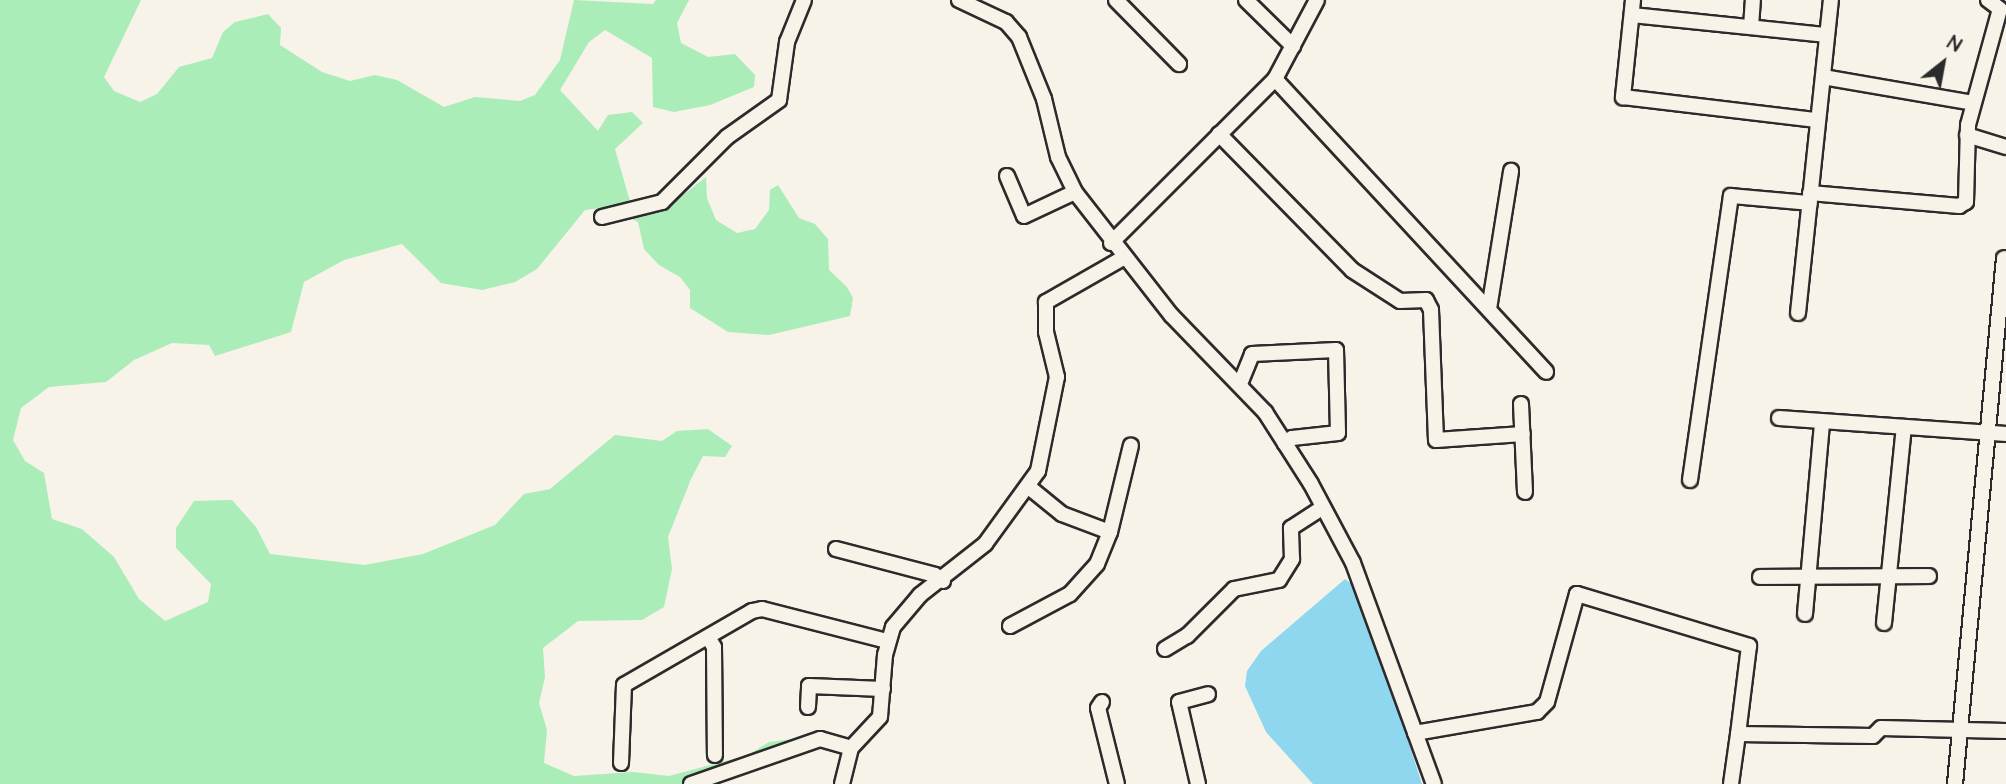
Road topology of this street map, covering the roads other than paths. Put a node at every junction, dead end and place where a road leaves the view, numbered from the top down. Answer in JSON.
{"nodes":[{"id":1,"x":804,"y":0,"type":"edge"},
{"id":2,"x":958,"y":0,"type":"edge"},
{"id":3,"x":1116,"y":0,"type":"edge"},
{"id":4,"x":1246,"y":0,"type":"edge"},
{"id":5,"x":1317,"y":0,"type":"edge"},
{"id":6,"x":1633,"y":0,"type":"edge"},
{"id":7,"x":1753,"y":0,"type":"edge"},
{"id":8,"x":1831,"y":0,"type":"edge"},
{"id":9,"x":1998,"y":7,"type":"edge"},
{"id":10,"x":1632,"y":15,"type":"junction"},
{"id":11,"x":1751,"y":27,"type":"junction"},
{"id":12,"x":1827,"y":35,"type":"junction"},
{"id":13,"x":1293,"y":46,"type":"junction"},
{"id":14,"x":1179,"y":64,"type":"dead end"},
{"id":15,"x":1823,"y":78,"type":"junction"},
{"id":16,"x":1275,"y":79,"type":"junction"},
{"id":17,"x":1973,"y":103,"type":"junction"},
{"id":18,"x":1817,"y":120,"type":"junction"},
{"id":19,"x":1219,"y":134,"type":"junction"},
{"id":20,"x":1967,"y":135,"type":"junction"},
{"id":21,"x":2006,"y":147,"type":"edge"},
{"id":22,"x":1511,"y":171,"type":"dead end"},
{"id":23,"x":1007,"y":176,"type":"dead end"},
{"id":24,"x":1076,"y":192,"type":"junction"},
{"id":25,"x":1810,"y":198,"type":"junction"},
{"id":26,"x":602,"y":217,"type":"dead end"},
{"id":27,"x":1111,"y":243,"type":"junction"},
{"id":28,"x":1123,"y":258,"type":"junction"},
{"id":29,"x":2004,"y":258,"type":"dead end"},
{"id":30,"x":1489,"y":309,"type":"junction"},
{"id":31,"x":1798,"y":313,"type":"dead end"},
{"id":32,"x":1546,"y":372,"type":"dead end"},
{"id":33,"x":1240,"y":384,"type":"junction"},
{"id":34,"x":1521,"y":404,"type":"dead end"},
{"id":35,"x":1779,"y":418,"type":"dead end"},
{"id":36,"x":1822,"y":422,"type":"junction"},
{"id":37,"x":1904,"y":427,"type":"junction"},
{"id":38,"x":1523,"y":433,"type":"junction"},
{"id":39,"x":1989,"y":433,"type":"junction"},
{"id":40,"x":2006,"y":434,"type":"edge"},
{"id":41,"x":1285,"y":443,"type":"junction"},
{"id":42,"x":1131,"y":445,"type":"dead end"},
{"id":43,"x":1690,"y":480,"type":"dead end"},
{"id":44,"x":1030,"y":488,"type":"junction"},
{"id":45,"x":1525,"y":492,"type":"dead end"},
{"id":46,"x":1323,"y":507,"type":"junction"},
{"id":47,"x":1110,"y":532,"type":"junction"},
{"id":48,"x":836,"y":549,"type":"dead end"},
{"id":49,"x":1929,"y":576,"type":"dead end"},
{"id":50,"x":1889,"y":577,"type":"junction"},
{"id":51,"x":1760,"y":578,"type":"dead end"},
{"id":52,"x":1807,"y":578,"type":"junction"},
{"id":53,"x":943,"y":581,"type":"junction"},
{"id":54,"x":1805,"y":614,"type":"dead end"},
{"id":55,"x":1884,"y":623,"type":"dead end"},
{"id":56,"x":1010,"y":626,"type":"dead end"},
{"id":57,"x":708,"y":637,"type":"junction"},
{"id":58,"x":887,"y":640,"type":"junction"},
{"id":59,"x":1165,"y":649,"type":"dead end"},
{"id":60,"x":883,"y":689,"type":"junction"},
{"id":61,"x":1208,"y":694,"type":"dead end"},
{"id":62,"x":1102,"y":702,"type":"dead end"},
{"id":63,"x":808,"y":707,"type":"dead end"},
{"id":64,"x":1959,"y":729,"type":"junction"},
{"id":65,"x":2006,"y":731,"type":"edge"},
{"id":66,"x":1415,"y":733,"type":"junction"},
{"id":67,"x":1738,"y":734,"type":"junction"},
{"id":68,"x":851,"y":747,"type":"junction"},
{"id":69,"x":715,"y":755,"type":"dead end"},
{"id":70,"x":621,"y":763,"type":"dead end"},
{"id":71,"x":691,"y":784,"type":"edge"},
{"id":72,"x":842,"y":784,"type":"edge"},
{"id":73,"x":1117,"y":784,"type":"edge"},
{"id":74,"x":1198,"y":784,"type":"edge"},
{"id":75,"x":1434,"y":784,"type":"edge"},
{"id":76,"x":1731,"y":784,"type":"edge"},
{"id":77,"x":1955,"y":784,"type":"edge"}],
"edges":[{"from":1,"to":26,"type":"street"},
{"from":2,"to":24,"type":"street"},
{"from":3,"to":14,"type":"street"},
{"from":4,"to":13,"type":"street"},
{"from":5,"to":13,"type":"street"},
{"from":6,"to":10,"type":"street"},
{"from":7,"to":11,"type":"street"},
{"from":8,"to":12,"type":"street"},
{"from":9,"to":17,"type":"street"},
{"from":10,"to":11,"type":"street"},
{"from":10,"to":18,"type":"street"},
{"from":11,"to":12,"type":"street"},
{"from":12,"to":15,"type":"street"},
{"from":13,"to":16,"type":"street"},
{"from":15,"to":17,"type":"street"},
{"from":15,"to":18,"type":"street"},
{"from":16,"to":19,"type":"street"},
{"from":16,"to":30,"type":"street"},
{"from":17,"to":20,"type":"street"},
{"from":18,"to":25,"type":"street"},
{"from":19,"to":27,"type":"street"},
{"from":19,"to":38,"type":"street"},
{"from":20,"to":21,"type":"street"},
{"from":20,"to":25,"type":"street"},
{"from":22,"to":30,"type":"street"},
{"from":23,"to":24,"type":"street"},
{"from":24,"to":27,"type":"street"},
{"from":25,"to":31,"type":"street"},
{"from":25,"to":43,"type":"street"},
{"from":27,"to":28,"type":"street"},
{"from":28,"to":33,"type":"street"},
{"from":28,"to":44,"type":"street"},
{"from":29,"to":39,"type":"street"},
{"from":30,"to":32,"type":"street"},
{"from":33,"to":41,"type":"street"},
{"from":33,"to":41,"type":"street"},
{"from":34,"to":38,"type":"street"},
{"from":35,"to":36,"type":"street"},
{"from":36,"to":37,"type":"street"},
{"from":36,"to":52,"type":"street"},
{"from":37,"to":39,"type":"street"},
{"from":37,"to":50,"type":"street"},
{"from":38,"to":45,"type":"street"},
{"from":39,"to":40,"type":"street"},
{"from":39,"to":64,"type":"street"},
{"from":41,"to":46,"type":"street"},
{"from":42,"to":47,"type":"street"},
{"from":44,"to":47,"type":"street"},
{"from":44,"to":53,"type":"street"},
{"from":46,"to":59,"type":"street"},
{"from":46,"to":66,"type":"street"},
{"from":47,"to":56,"type":"street"},
{"from":48,"to":53,"type":"street"},
{"from":49,"to":50,"type":"street"},
{"from":50,"to":52,"type":"street"},
{"from":50,"to":55,"type":"street"},
{"from":51,"to":52,"type":"street"},
{"from":52,"to":54,"type":"street"},
{"from":53,"to":58,"type":"street"},
{"from":57,"to":58,"type":"street"},
{"from":57,"to":69,"type":"street"},
{"from":57,"to":70,"type":"street"},
{"from":58,"to":60,"type":"street"},
{"from":60,"to":63,"type":"street"},
{"from":60,"to":68,"type":"street"},
{"from":61,"to":74,"type":"street"},
{"from":62,"to":73,"type":"street"},
{"from":64,"to":65,"type":"street"},
{"from":64,"to":67,"type":"street"},
{"from":64,"to":77,"type":"street"},
{"from":66,"to":67,"type":"street"},
{"from":66,"to":75,"type":"street"},
{"from":67,"to":76,"type":"street"},
{"from":68,"to":71,"type":"street"},
{"from":68,"to":72,"type":"street"}]}
